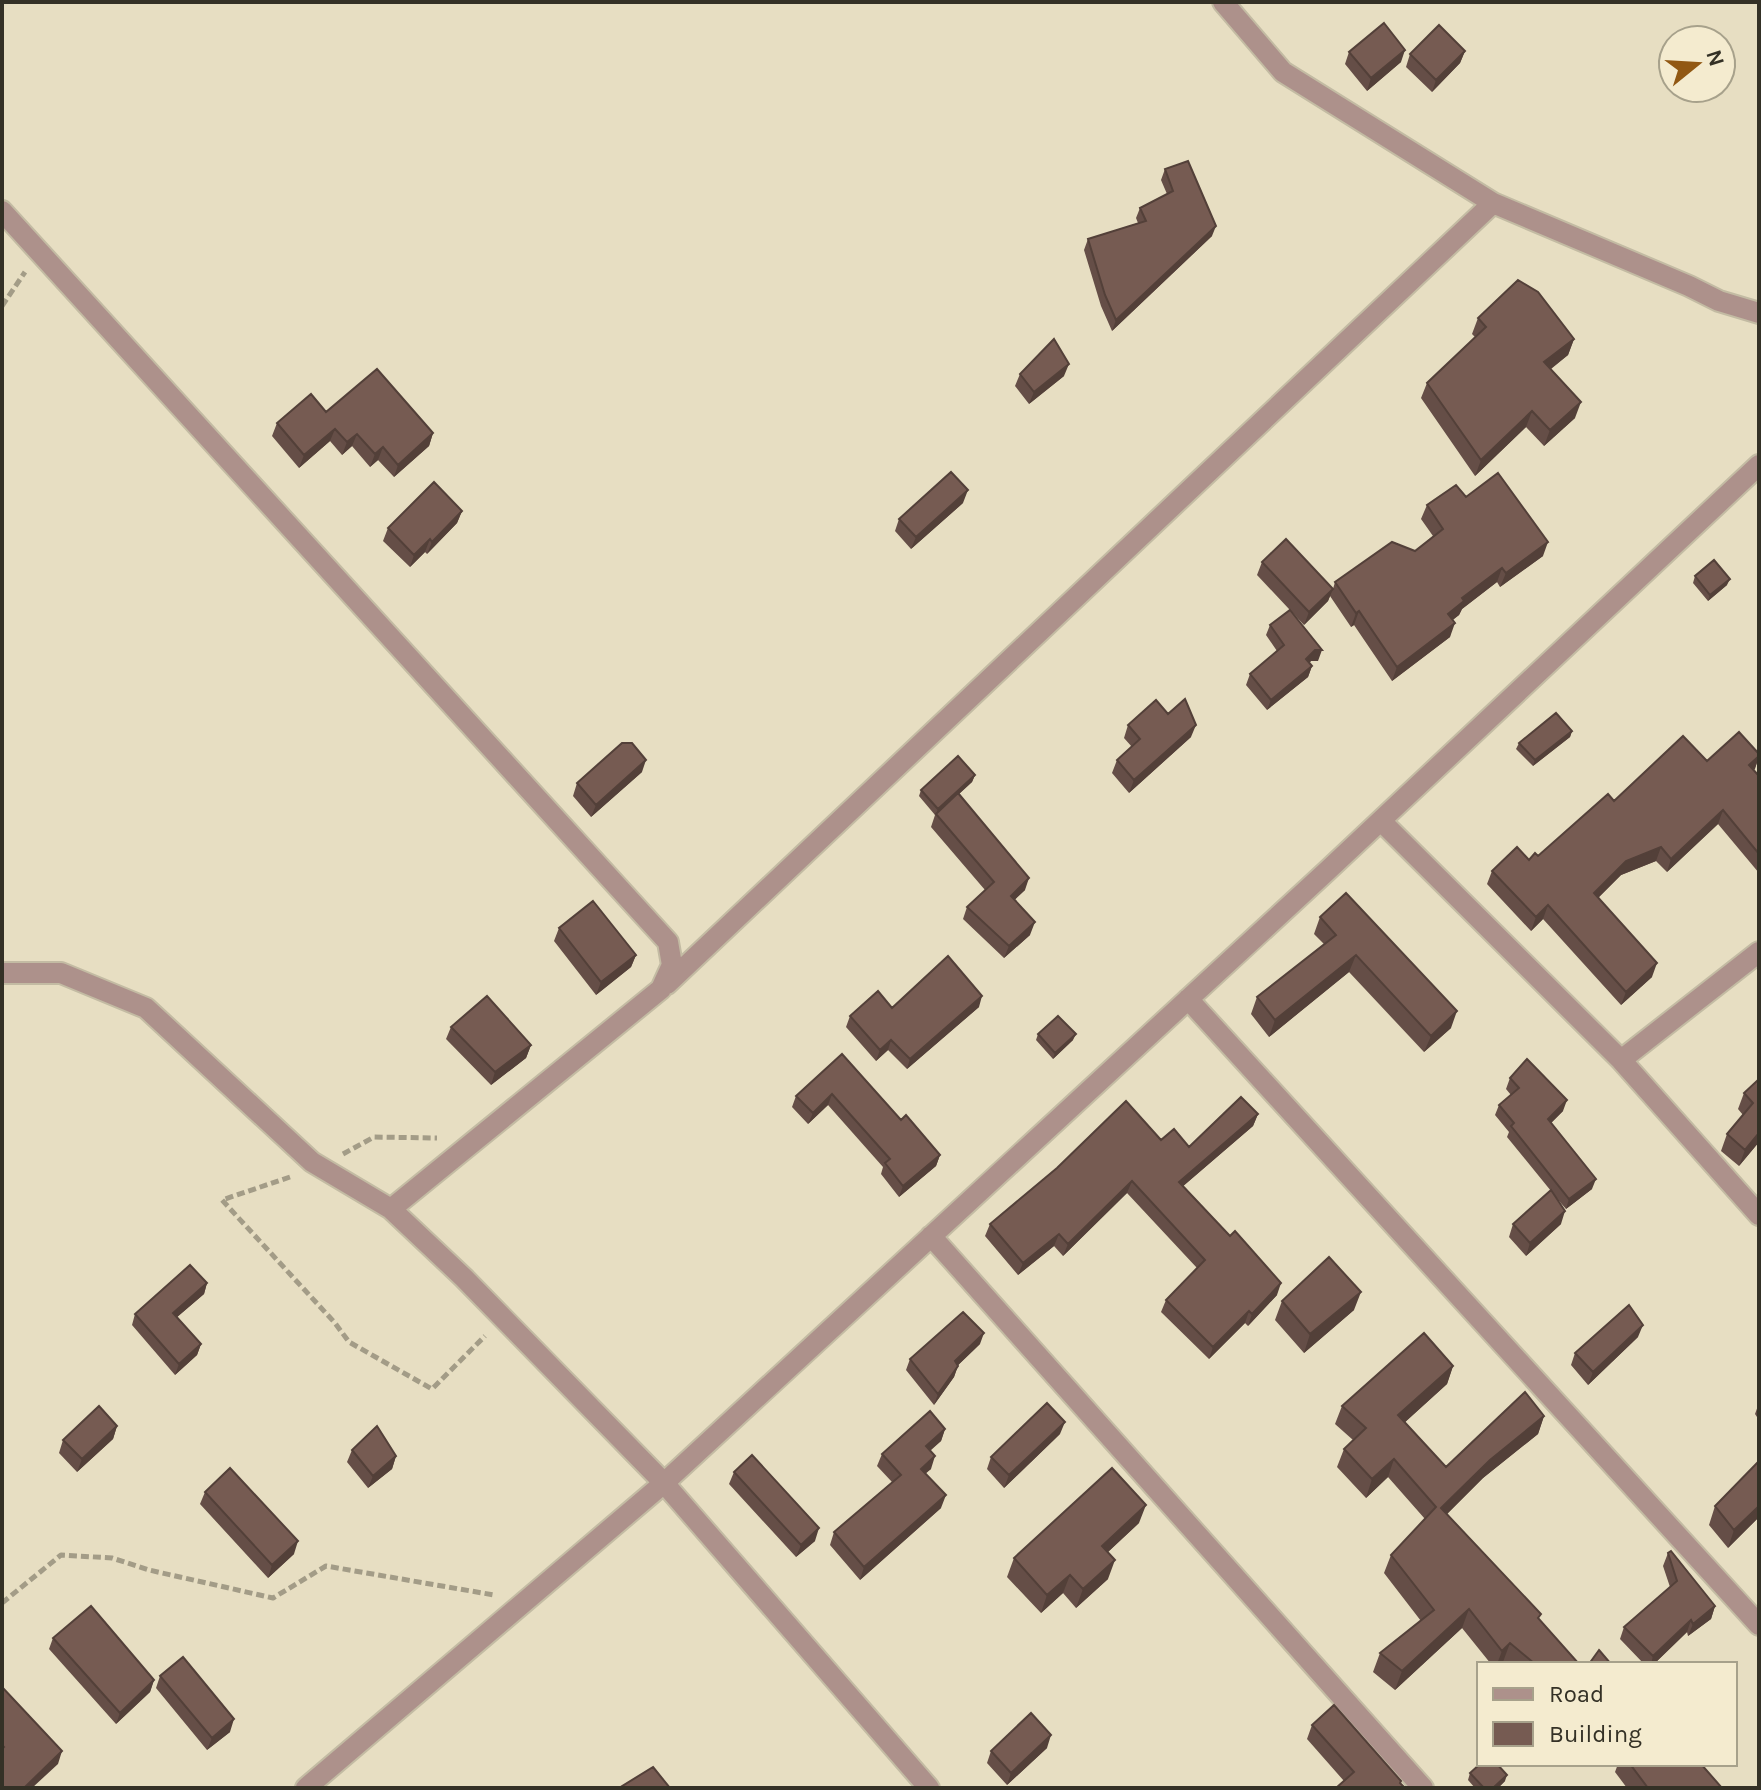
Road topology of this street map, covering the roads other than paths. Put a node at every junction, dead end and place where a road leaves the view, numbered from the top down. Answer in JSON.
{"nodes":[{"id":1,"x":1223,"y":2,"type":"edge"},
{"id":2,"x":1493,"y":203,"type":"junction"},
{"id":3,"x":2,"y":211,"type":"edge"},
{"id":4,"x":1759,"y":313,"type":"edge"},
{"id":5,"x":1759,"y":465,"type":"edge"},
{"id":6,"x":1381,"y":821,"type":"junction"},
{"id":7,"x":1759,"y":952,"type":"edge"},
{"id":8,"x":2,"y":973,"type":"edge"},
{"id":9,"x":661,"y":989,"type":"junction"},
{"id":10,"x":1188,"y":999,"type":"junction"},
{"id":11,"x":1621,"y":1060,"type":"junction"},
{"id":12,"x":391,"y":1209,"type":"junction"},
{"id":13,"x":1759,"y":1215,"type":"edge"},
{"id":14,"x":931,"y":1236,"type":"junction"},
{"id":15,"x":664,"y":1483,"type":"junction"},
{"id":16,"x":1759,"y":1625,"type":"edge"},
{"id":17,"x":306,"y":1788,"type":"edge"},
{"id":18,"x":929,"y":1788,"type":"edge"},
{"id":19,"x":1423,"y":1788,"type":"edge"}],
"edges":[{"from":1,"to":2,"type":"street"},
{"from":2,"to":4,"type":"street"},
{"from":2,"to":9,"type":"street"},
{"from":3,"to":9,"type":"street"},
{"from":5,"to":6,"type":"street"},
{"from":6,"to":10,"type":"street"},
{"from":6,"to":11,"type":"street"},
{"from":7,"to":11,"type":"street"},
{"from":8,"to":12,"type":"street"},
{"from":9,"to":12,"type":"street"},
{"from":10,"to":14,"type":"street"},
{"from":10,"to":16,"type":"street"},
{"from":11,"to":13,"type":"street"},
{"from":12,"to":15,"type":"street"},
{"from":14,"to":15,"type":"street"},
{"from":14,"to":19,"type":"street"},
{"from":15,"to":17,"type":"street"},
{"from":15,"to":18,"type":"street"}]}
